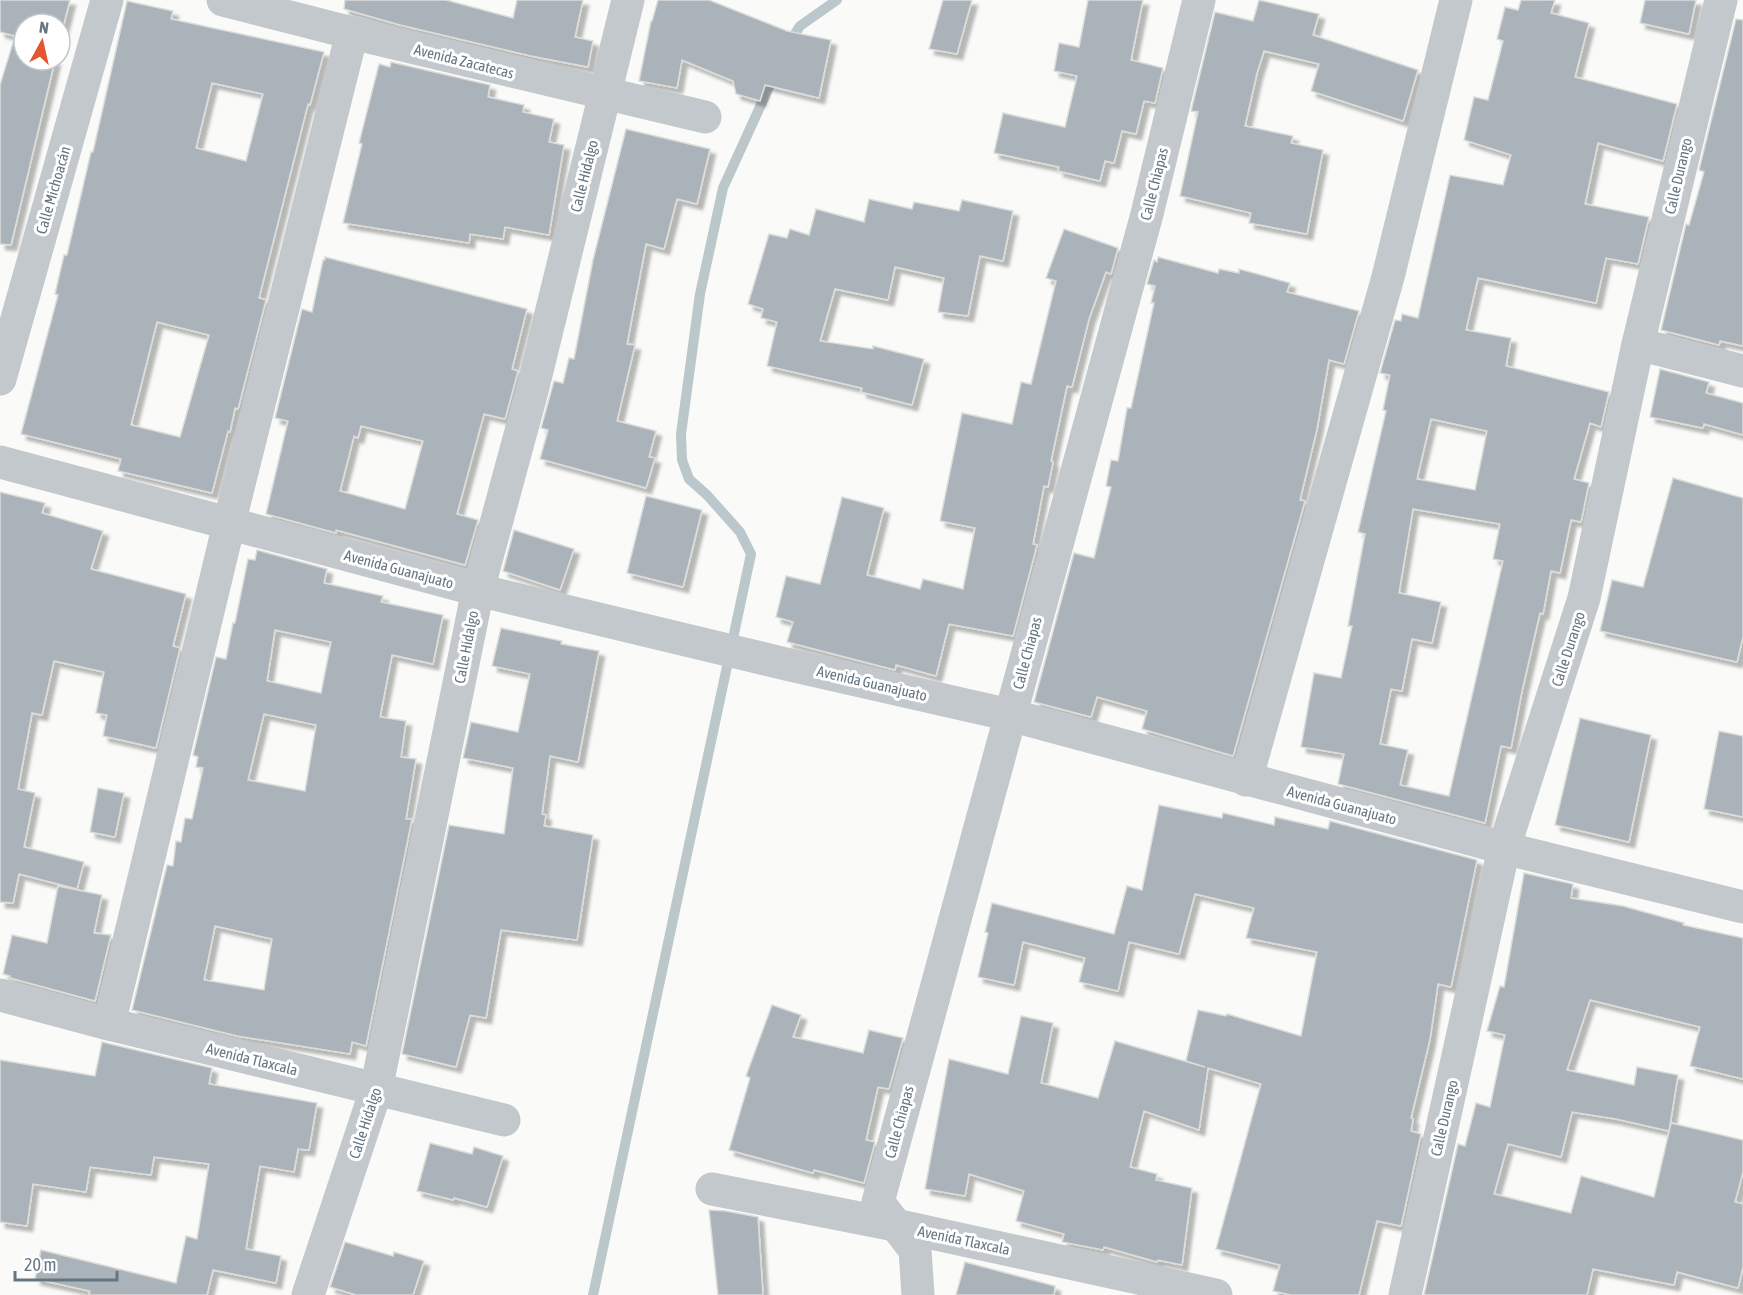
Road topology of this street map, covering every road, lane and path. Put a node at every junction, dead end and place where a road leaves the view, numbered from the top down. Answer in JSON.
{"nodes":[{"id":1,"x":106,"y":0,"type":"edge"},
{"id":2,"x":223,"y":0,"type":"edge"},
{"id":3,"x":628,"y":0,"type":"edge"},
{"id":4,"x":1199,"y":0,"type":"edge"},
{"id":5,"x":1456,"y":0,"type":"edge"},
{"id":6,"x":1721,"y":0,"type":"edge"},
{"id":7,"x":352,"y":33,"type":"junction"},
{"id":8,"x":604,"y":95,"type":"junction"},
{"id":9,"x":705,"y":117,"type":"dead end"},
{"id":10,"x":1638,"y":344,"type":"junction"},
{"id":11,"x":1743,"y":371,"type":"edge"},
{"id":12,"x":0,"y":379,"type":"edge"},
{"id":13,"x":0,"y":462,"type":"edge"},
{"id":14,"x":229,"y":524,"type":"junction"},
{"id":15,"x":478,"y":590,"type":"junction"},
{"id":16,"x":1010,"y":715,"type":"junction"},
{"id":17,"x":1246,"y":780,"type":"junction"},
{"id":18,"x":1504,"y":848,"type":"junction"},
{"id":19,"x":1743,"y":907,"type":"edge"},
{"id":20,"x":0,"y":995,"type":"edge"},
{"id":21,"x":109,"y":1024,"type":"junction"},
{"id":22,"x":376,"y":1090,"type":"junction"},
{"id":23,"x":504,"y":1120,"type":"dead end"},
{"id":24,"x":712,"y":1189,"type":"dead end"},
{"id":25,"x":895,"y":1225,"type":"junction"},
{"id":26,"x":308,"y":1295,"type":"edge"},
{"id":27,"x":918,"y":1295,"type":"edge"},
{"id":28,"x":1216,"y":1295,"type":"edge"},
{"id":29,"x":1405,"y":1295,"type":"edge"}],
"edges":[{"from":1,"to":12,"type":"street","name":"Calle Michoacán"},
{"from":2,"to":7,"type":"street","name":"Avenida Zacatecas"},
{"from":3,"to":8,"type":"street","name":"Calle Hidalgo"},
{"from":4,"to":16,"type":"street","name":"Calle Chiapas"},
{"from":5,"to":17,"type":"street"},
{"from":6,"to":10,"type":"street","name":"Calle Durango"},
{"from":7,"to":8,"type":"street","name":"Avenida Zacatecas"},
{"from":7,"to":14,"type":"street"},
{"from":8,"to":9,"type":"street","name":"Avenida Zacatecas"},
{"from":8,"to":15,"type":"street","name":"Calle Hidalgo"},
{"from":10,"to":11,"type":"street"},
{"from":10,"to":18,"type":"street","name":"Calle Durango"},
{"from":13,"to":14,"type":"street","name":"Avenida Guanajuato"},
{"from":14,"to":15,"type":"street","name":"Avenida Guanajuato"},
{"from":14,"to":21,"type":"street"},
{"from":15,"to":16,"type":"street","name":"Avenida Guanajuato"},
{"from":15,"to":22,"type":"street","name":"Calle Hidalgo"},
{"from":16,"to":17,"type":"street","name":"Avenida Guanajuato"},
{"from":16,"to":25,"type":"street","name":"Calle Chiapas"},
{"from":17,"to":18,"type":"street","name":"Avenida Guanajuato"},
{"from":18,"to":19,"type":"street","name":"Avenida Guanajuato"},
{"from":18,"to":29,"type":"street","name":"Calle Durango"},
{"from":20,"to":21,"type":"street","name":"Avenida Tlaxcala"},
{"from":21,"to":22,"type":"street","name":"Avenida Tlaxcala"},
{"from":22,"to":23,"type":"street","name":"Avenida Tlaxcala"},
{"from":22,"to":26,"type":"street","name":"Calle Hidalgo"},
{"from":24,"to":25,"type":"street","name":"Avenida Tlaxcala"},
{"from":25,"to":27,"type":"street","name":"Calle Chiapas"},
{"from":25,"to":28,"type":"street","name":"Avenida Tlaxcala"}]}
